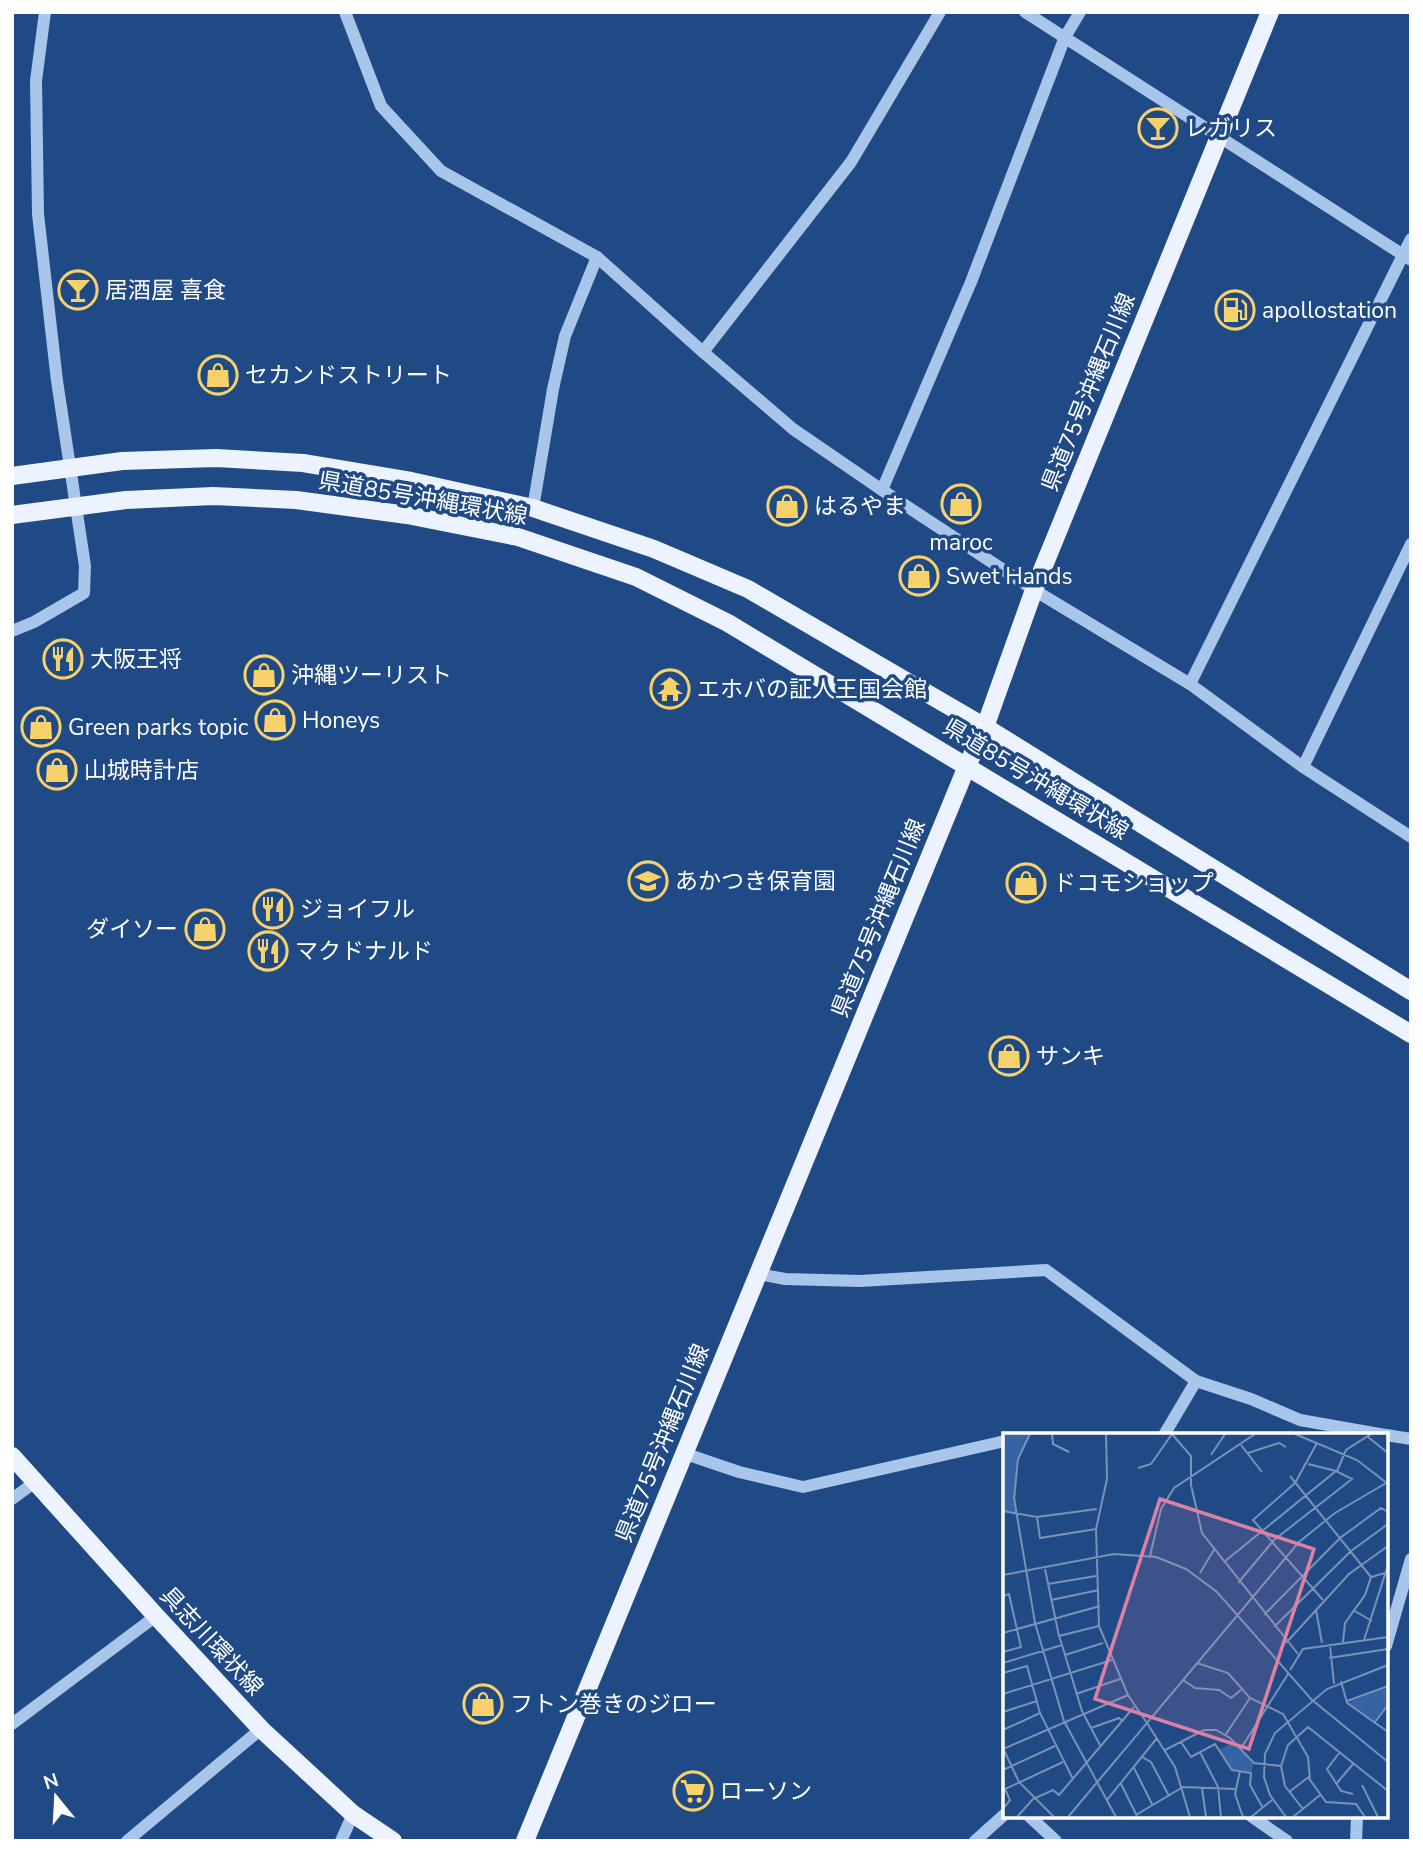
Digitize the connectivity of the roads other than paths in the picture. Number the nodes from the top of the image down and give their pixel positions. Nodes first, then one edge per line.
1 (45, 12) edge
2 (345, 12) edge
3 (940, 12) edge
4 (1025, 12) edge
5 (1080, 12) edge
6 (1270, 12) edge
7 (1065, 37) junction
8 (1219, 137) junction
9 (1411, 239) edge
10 (597, 257) junction
11 (1407, 257) edge
12 (703, 352) junction
13 (70, 467) junction
14 (12, 477) edge
15 (882, 490) junction
16 (76, 506) junction
17 (533, 508) junction
18 (12, 515) edge
19 (1411, 544) edge
20 (1034, 590) junction
21 (12, 631) edge
22 (1190, 684) junction
23 (985, 727) junction
24 (967, 766) junction
25 (1303, 767) junction
26 (1411, 836) edge
27 (1411, 991) edge
28 (1411, 1034) edge
29 (758, 1274) junction
30 (1196, 1381) junction
31 (1300, 1420) junction
32 (1165, 1433) edge
33 (1297, 1433) edge
34 (1375, 1433) edge
35 (1388, 1435) edge
36 (1411, 1439) edge
37 (1003, 1441) edge
38 (683, 1453) junction
39 (12, 1456) edge
40 (35, 1482) junction
41 (12, 1499) edge
42 (1411, 1559) edge
43 (156, 1616) junction
44 (1388, 1639) edge
45 (12, 1724) edge
46 (261, 1729) junction
47 (353, 1814) junction
48 (1003, 1816) edge
49 (1031, 1818) edge
50 (1253, 1818) edge
51 (1357, 1818) edge
52 (1278, 1839) edge
53 (127, 1841) edge
54 (341, 1841) edge
55 (393, 1841) edge
56 (525, 1841) edge
57 (975, 1841) edge
58 (1056, 1841) edge
59 (1356, 1841) edge

1 - 13 street
2 - 10 street
3 - 12 street
4 - 7 street
5 - 7 street
6 - 8 main road, 県道75号沖縄石川線
7 - 8 street
7 - 15 street
8 - 11 street
8 - 20 main road, 県道75号沖縄石川線
9 - 11 street
10 - 12 street
10 - 17 street
11 - 22 street
12 - 15 street
13 - 14 main road, 県道85号沖縄環状線
13 - 16 street
13 - 17 main road, 県道85号沖縄環状線
15 - 20 street
16 - 18 main road, 県道85号沖縄環状線
16 - 21 street
16 - 24 main road, 県道85号沖縄環状線
17 - 23 main road, 県道85号沖縄環状線
19 - 25 street
20 - 22 street
20 - 23 main road, 県道75号沖縄石川線
22 - 25 street
23 - 24 main road, 県道75号沖縄石川線
23 - 27 main road, 県道85号沖縄環状線
24 - 28 main road, 県道85号沖縄環状線
24 - 29 main road, 県道75号沖縄石川線
25 - 26 street
29 - 30 street
29 - 38 main road, 県道75号沖縄石川線
30 - 31 street
30 - 32 street
31 - 33 street
31 - 34 street
35 - 36 street
37 - 38 street
38 - 56 main road, 県道75号沖縄石川線
39 - 40 main road, 具志川環状線
40 - 41 street
40 - 43 main road, 具志川環状線
42 - 44 street
43 - 45 street
43 - 46 main road, 具志川環状線
46 - 47 main road, 具志川環状線
46 - 53 street
47 - 54 street
47 - 55 main road, 具志川環状線
48 - 57 street
49 - 58 street
50 - 52 street
51 - 59 street

